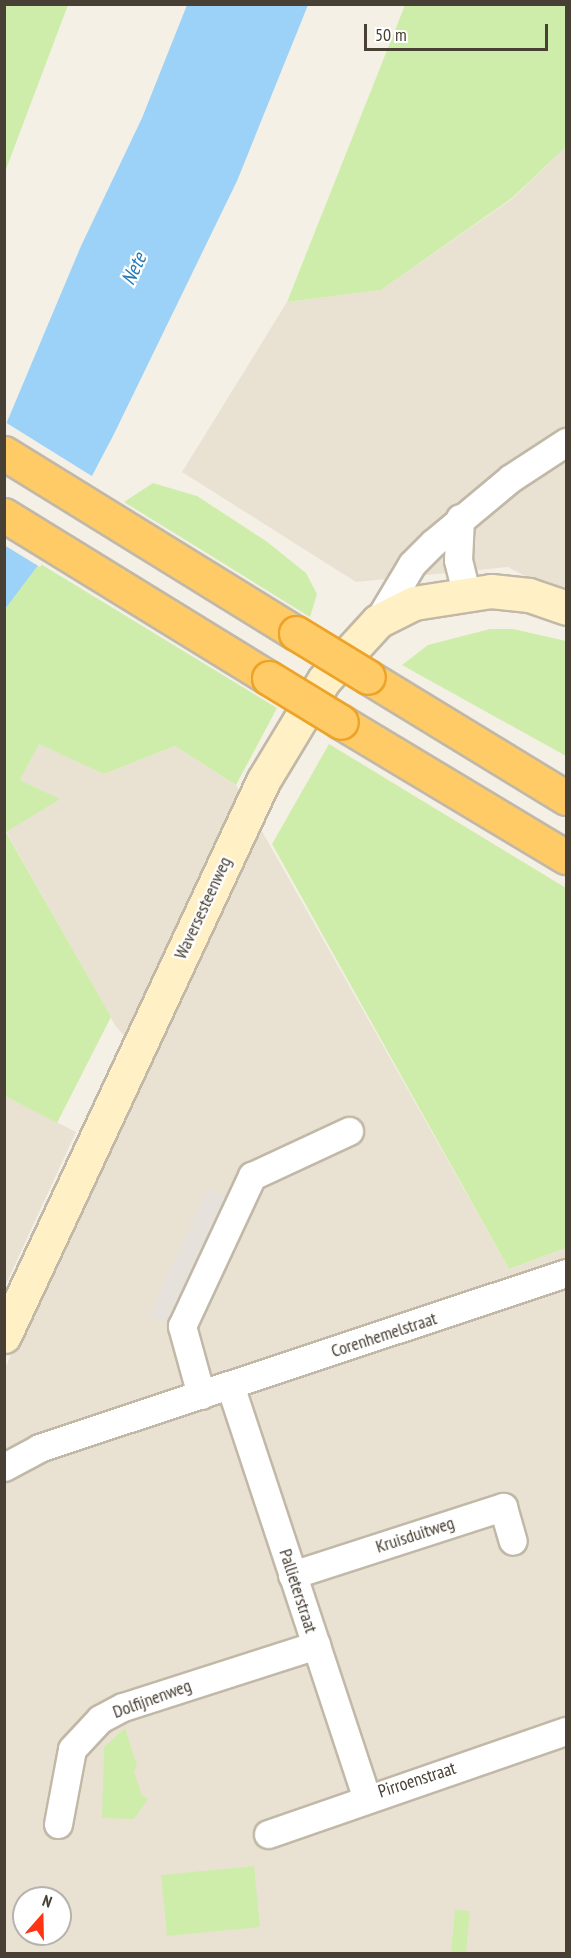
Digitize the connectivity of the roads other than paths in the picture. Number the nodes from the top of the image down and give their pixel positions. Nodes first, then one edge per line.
1 (567, 442) edge
2 (4, 453) edge
3 (4, 515) edge
4 (460, 518) junction
5 (466, 593) junction
6 (567, 608) edge
7 (378, 621) junction
8 (567, 798) edge
9 (567, 857) edge
10 (349, 1131) dead end
11 (567, 1273) edge
12 (4, 1336) edge
13 (230, 1385) junction
14 (201, 1395) junction
15 (7, 1461) edge
16 (513, 1541) dead end
17 (292, 1575) junction
18 (316, 1645) junction
19 (567, 1731) edge
20 (366, 1797) junction
21 (58, 1824) dead end
22 (268, 1834) dead end

1 - 4 street, Waversesteenweg
2 - 8 highway, bridge
3 - 9 highway, bridge
4 - 5 street
4 - 7 street, Waversesteenweg
5 - 6 main road
5 - 7 main road
7 - 12 main road, Waversesteenweg
10 - 14 street
11 - 13 street, Corenhemelstraat
13 - 14 street, Corenhemelstraat
13 - 17 street, Pallieterstraat
14 - 15 street, Corenhemelstraat
16 - 17 street, Kruisduitweg
17 - 18 street, Pallieterstraat
18 - 20 street, Pallieterstraat
18 - 21 street, Dolfijnenweg
19 - 20 street, Pirroenstraat
20 - 22 street, Pirroenstraat

